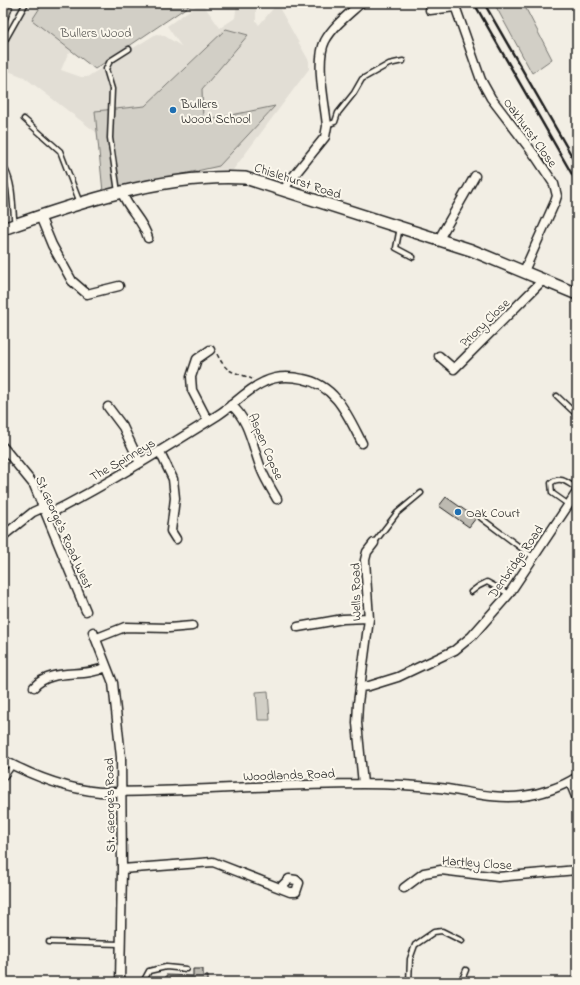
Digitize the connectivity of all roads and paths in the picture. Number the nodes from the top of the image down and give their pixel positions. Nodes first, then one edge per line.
1 (26, 3) edge
2 (361, 3) edge
3 (454, 5) edge
4 (430, 10) dead end
5 (3, 44) edge
6 (129, 49) dead end
7 (403, 61) dead end
8 (24, 119) dead end
9 (327, 124) junction
10 (6, 171) dead end
11 (475, 176) dead end
12 (284, 191) junction
13 (120, 194) junction
14 (80, 204) junction
15 (40, 216) junction
16 (15, 225) junction
17 (400, 227) junction
18 (3, 229) edge
19 (148, 238) dead end
20 (439, 239) junction
21 (413, 257) dead end
22 (524, 270) junction
23 (544, 279) junction
24 (119, 286) dead end
25 (577, 294) edge
26 (210, 350) joint
27 (439, 356) dead end
28 (257, 386) junction
29 (557, 396) dead end
30 (231, 405) junction
31 (108, 407) dead end
32 (577, 415) edge
33 (208, 421) junction
34 (362, 443) dead end
35 (3, 447) edge
36 (160, 452) junction
37 (140, 463) junction
38 (577, 489) edge
39 (577, 492) edge
40 (421, 493) dead end
41 (277, 499) dead end
42 (569, 504) junction
43 (45, 511) junction
44 (481, 518) dead end
45 (3, 536) edge
46 (176, 539) dead end
47 (374, 543) joint
48 (533, 558) junction
49 (471, 592) dead end
50 (509, 594) junction
51 (86, 611) dead end
52 (368, 618) junction
53 (192, 626) dead end
54 (298, 627) dead end
55 (106, 667) junction
56 (34, 687) dead end
57 (360, 687) junction
58 (3, 760) edge
59 (13, 765) junction
60 (3, 779) edge
61 (573, 779) edge
62 (363, 784) junction
63 (122, 792) junction
64 (577, 798) edge
65 (122, 869) junction
66 (577, 870) edge
67 (280, 888) dead end
68 (404, 888) dead end
69 (462, 941) dead end
70 (49, 942) dead end
71 (120, 944) junction
72 (186, 969) dead end
73 (466, 970) dead end
74 (120, 982) edge
75 (143, 982) edge
76 (409, 982) edge
77 (461, 982) edge

1 - 5 lane
2 - 9 street
3 - 4 street, Oakhurst Close
3 - 22 street, Oakhurst Close
6 - 13 lane
7 - 9 lane
8 - 14 lane
9 - 12 street
10 - 16 lane
11 - 20 street
12 - 13 main road, Chislehurst Road
12 - 17 main road, Chislehurst Road
13 - 14 main road, Chislehurst Road
13 - 19 street
14 - 15 main road, Chislehurst Road
15 - 16 main road, Chislehurst Road
15 - 24 street
16 - 18 main road, Chislehurst Road
17 - 20 main road, Chislehurst Road
17 - 21 lane
20 - 22 main road, Chislehurst Road
22 - 23 main road, Chislehurst Road
23 - 25 main road, Chislehurst Road
23 - 27 street, Priory Close
26 - 28 path
26 - 33 street
28 - 30 street, The Spinneys
28 - 34 street, The Spinneys
29 - 32 lane
30 - 33 street, The Spinneys
30 - 41 street, Aspen Copse
31 - 37 street
33 - 36 street, The Spinneys
35 - 43 street, St George's Road West
36 - 37 street, The Spinneys
36 - 46 street
37 - 43 street, The Spinneys
38 - 42 lane
39 - 42 street, Denbridge Road
40 - 47 lane, Wells Road
42 - 48 street, Denbridge Road
43 - 45 street, The Spinneys
43 - 51 street, St George's Road West
44 - 48 lane
47 - 52 street, Wells Road
48 - 50 street, Denbridge Road
49 - 50 lane
50 - 57 street, Denbridge Road
52 - 54 street
52 - 57 street, Wells Road
53 - 55 street, St. George's Road
55 - 56 street
55 - 63 street, St. George's Road
57 - 62 street
58 - 59 street, Woodlands Road
59 - 60 lane
59 - 63 street, Woodlands Road
61 - 62 street, Woodlands Road
61 - 64 street
62 - 63 street, Woodlands Road
63 - 65 street, St. George's Road
65 - 67 street
65 - 71 street, St. George's Road
66 - 68 street, Hartley Close
69 - 76 lane
70 - 71 lane
71 - 74 street, St. George's Road
72 - 75 lane
73 - 77 lane

